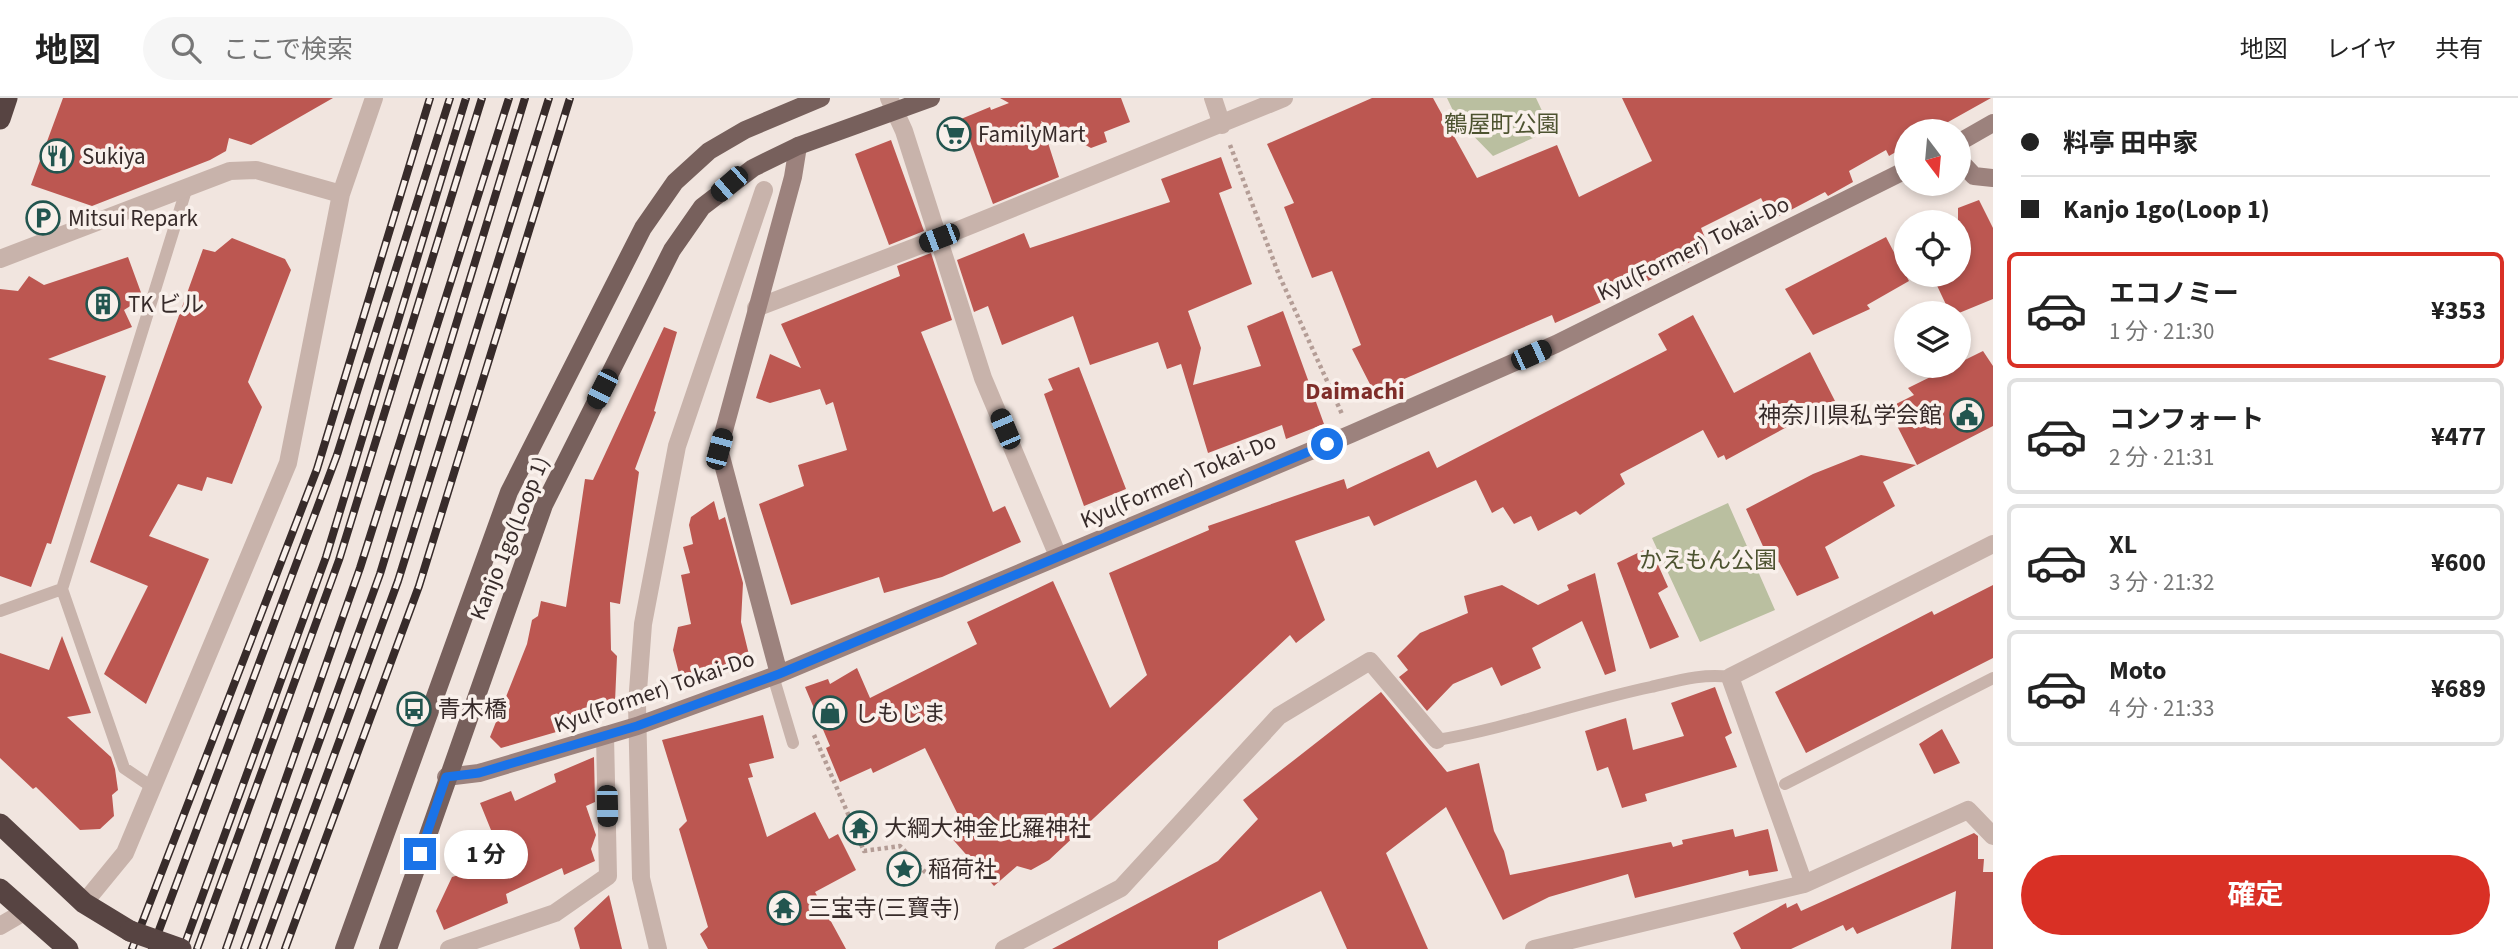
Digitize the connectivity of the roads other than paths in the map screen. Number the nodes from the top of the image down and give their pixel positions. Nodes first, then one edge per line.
1 (7, 98) edge
2 (374, 98) edge
3 (821, 98) edge
4 (931, 98) edge
5 (1213, 98) edge
6 (1284, 98) edge
7 (893, 104) edge
8 (0, 119) edge
9 (1993, 123) edge
10 (1222, 125) junction
11 (1971, 136) edge
12 (798, 146) junction
13 (1971, 173) edge
14 (1894, 176) edge
15 (1993, 178) edge
16 (187, 187) junction
17 (764, 190) dead end
18 (341, 194) junction
19 (939, 238) junction
20 (0, 259) edge
21 (756, 308) junction
22 (1993, 544) edge
23 (1058, 556) junction
24 (62, 589) junction
25 (0, 611) edge
26 (776, 675) junction
27 (1730, 677) junction
28 (1993, 678) edge
29 (637, 726) junction
30 (605, 735) junction
31 (1437, 740) joint
32 (793, 743) dead end
33 (446, 777) junction
34 (1785, 784) dead end
35 (152, 787) junction
36 (0, 824) edge
37 (1993, 836) edge
38 (1804, 884) junction
39 (0, 889) edge
40 (84, 903) junction
41 (24, 912) junction
42 (0, 926) edge
43 (1036, 942) edge
44 (68, 949) edge
45 (181, 949) edge
46 (344, 949) edge
47 (388, 949) edge
48 (449, 949) edge
49 (658, 949) edge
50 (1004, 949) edge
51 (1534, 949) edge

1 - 8 highway
2 - 18 street
3 - 46 main road, Kanjo 1go(Loop 1)
4 - 7 main road, Kanjo 1go(Loop 1)
5 - 10 street
6 - 10 street
7 - 12 main road, Kanjo 1go(Loop 1)
7 - 19 street
9 - 11 street
10 - 19 street
12 - 21 street
12 - 33 main road, Kanjo 1go(Loop 1)
13 - 15 street
14 - 23 street, Kyu(Former) Tokai-Do
16 - 18 street
16 - 20 street
16 - 24 lane
17 - 29 street
18 - 35 street
19 - 21 street
19 - 23 street
21 - 26 street
22 - 27 street
23 - 26 street, Kyu(Former) Tokai-Do
24 - 25 lane
24 - 35 lane
26 - 29 street, Kyu(Former) Tokai-Do
26 - 32 lane
27 - 31 lane
27 - 38 street
28 - 34 lane
29 - 30 street, Kyu(Former) Tokai-Do
29 - 49 street
30 - 33 street, Kyu(Former) Tokai-Do
30 - 48 street
31 - 43 street
33 - 47 main road, Kanjo 1go(Loop 1)
35 - 40 street
36 - 40 highway
37 - 38 street
38 - 51 street
39 - 41 highway
40 - 45 highway, bridge
41 - 42 street
41 - 44 highway
43 - 50 street

